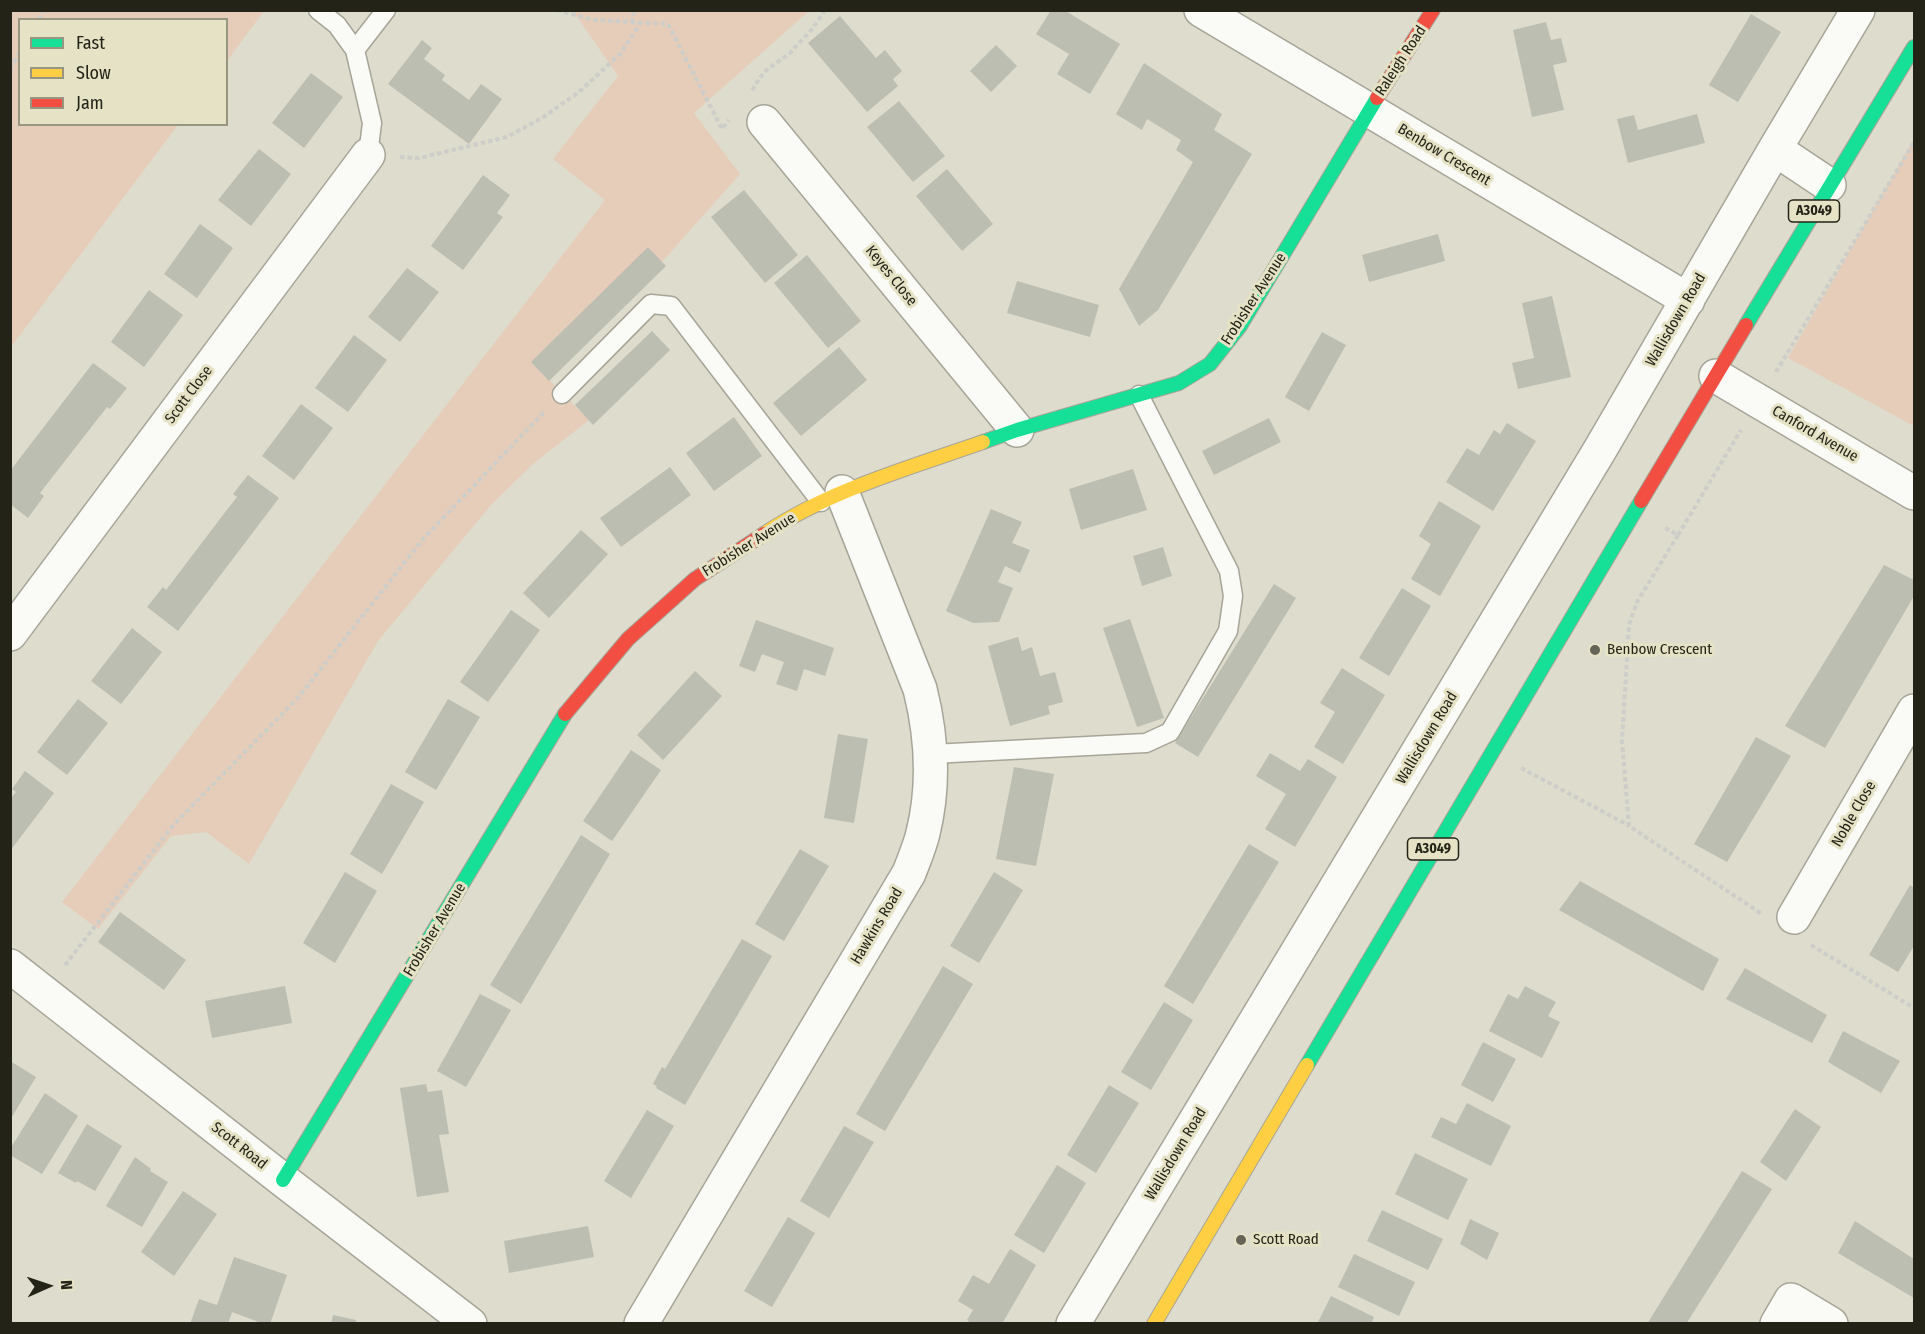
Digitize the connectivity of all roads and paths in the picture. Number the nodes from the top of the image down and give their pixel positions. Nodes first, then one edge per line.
1 (318, 10) edge
2 (386, 10) edge
3 (557, 10) edge
4 (634, 10) edge
5 (825, 10) edge
6 (1201, 10) edge
7 (1433, 10) edge
8 (1858, 10) edge
9 (632, 23) junction
10 (640, 24) junction
11 (1914, 47) edge
12 (355, 50) junction
13 (18, 55) edge
14 (10, 69) edge
15 (755, 111) joint
16 (1368, 111) junction
17 (732, 115) dead end
18 (1914, 142) edge
19 (1775, 149) junction
20 (368, 155) junction
21 (1829, 185) junction
22 (1688, 300) junction
23 (1716, 376) junction
24 (562, 393) joint
25 (1139, 394) junction
26 (1758, 401) junction
27 (1017, 430) junction
28 (1914, 493) edge
29 (832, 497) junction
30 (1636, 512) junction
31 (1678, 535) junction
32 (10, 634) edge
33 (1914, 711) edge
34 (1491, 752) junction
35 (932, 754) junction
36 (1629, 826) junction
37 (1790, 926) junction
38 (10, 966) edge
39 (44, 991) junction
40 (1914, 1008) edge
41 (283, 1180) junction
42 (470, 1323) edge
43 (640, 1323) edge
44 (1073, 1323) edge
45 (1154, 1323) edge
46 (1777, 1323) edge
47 (1831, 1323) edge

1 - 12 lane
2 - 12 lane
3 - 9 path
4 - 9 path
5 - 15 path
6 - 16 street, Benbow Crescent
7 - 16 street, Raleigh Road
8 - 19 street, Wallisdown Road
9 - 10 path
10 - 17 path
10 - 20 path
11 - 21 street, A3049
12 - 20 lane
13 - 14 path
15 - 27 street, Keyes Close
16 - 22 street, Benbow Crescent
16 - 25 street, Frobisher Avenue
18 - 26 path
19 - 21 street
19 - 22 street, Wallisdown Road
20 - 32 street, Scott Close
21 - 23 street, A3049
22 - 44 street, Wallisdown Road
23 - 26 street, Canford Avenue
23 - 30 street, A3049
24 - 29 lane
24 - 39 path
25 - 27 street, Frobisher Avenue
25 - 35 lane
26 - 28 street, Canford Avenue
26 - 31 path
27 - 29 street, Frobisher Avenue
29 - 35 street, Hawkins Road
29 - 41 street, Frobisher Avenue
30 - 31 path
30 - 34 street, A3049
31 - 36 path
33 - 37 street, Noble Close
34 - 36 path
34 - 45 street, A3049
35 - 43 street, Hawkins Road
36 - 37 path
37 - 40 path
38 - 39 street, Scott Road
39 - 41 street, Scott Road
41 - 42 street, Scott Road
46 - 47 street

